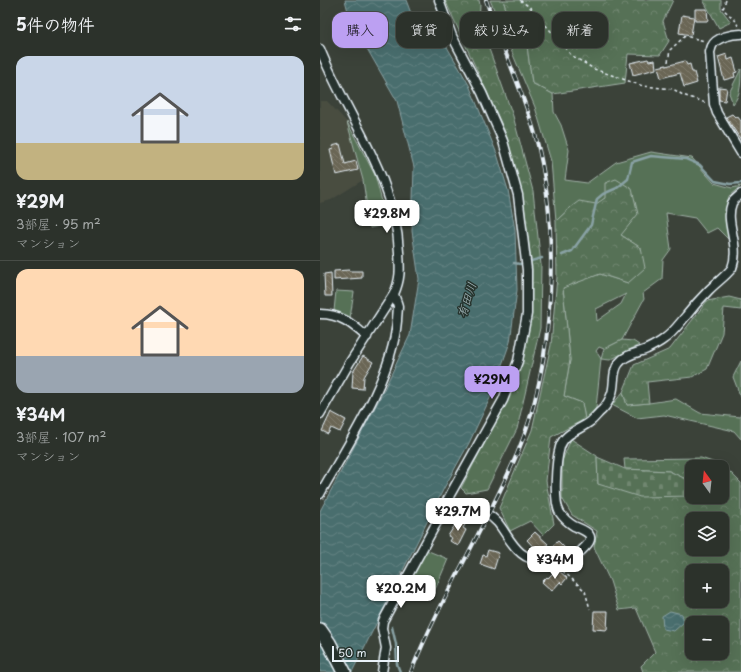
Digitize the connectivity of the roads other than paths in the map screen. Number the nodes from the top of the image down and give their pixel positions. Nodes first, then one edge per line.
1 (438, 0) edge
2 (740, 30) edge
3 (320, 49) edge
4 (741, 153) edge
5 (741, 194) edge
6 (394, 294) junction
7 (320, 314) edge
8 (367, 337) junction
9 (320, 414) edge
10 (320, 494) edge
11 (436, 522) junction
12 (320, 630) edge
13 (344, 672) edge
14 (382, 672) edge

1 - 11 street
2 - 4 street
3 - 6 street
5 - 11 street
6 - 8 street
6 - 10 street
7 - 8 street
8 - 9 street
11 - 14 street
12 - 13 highway

